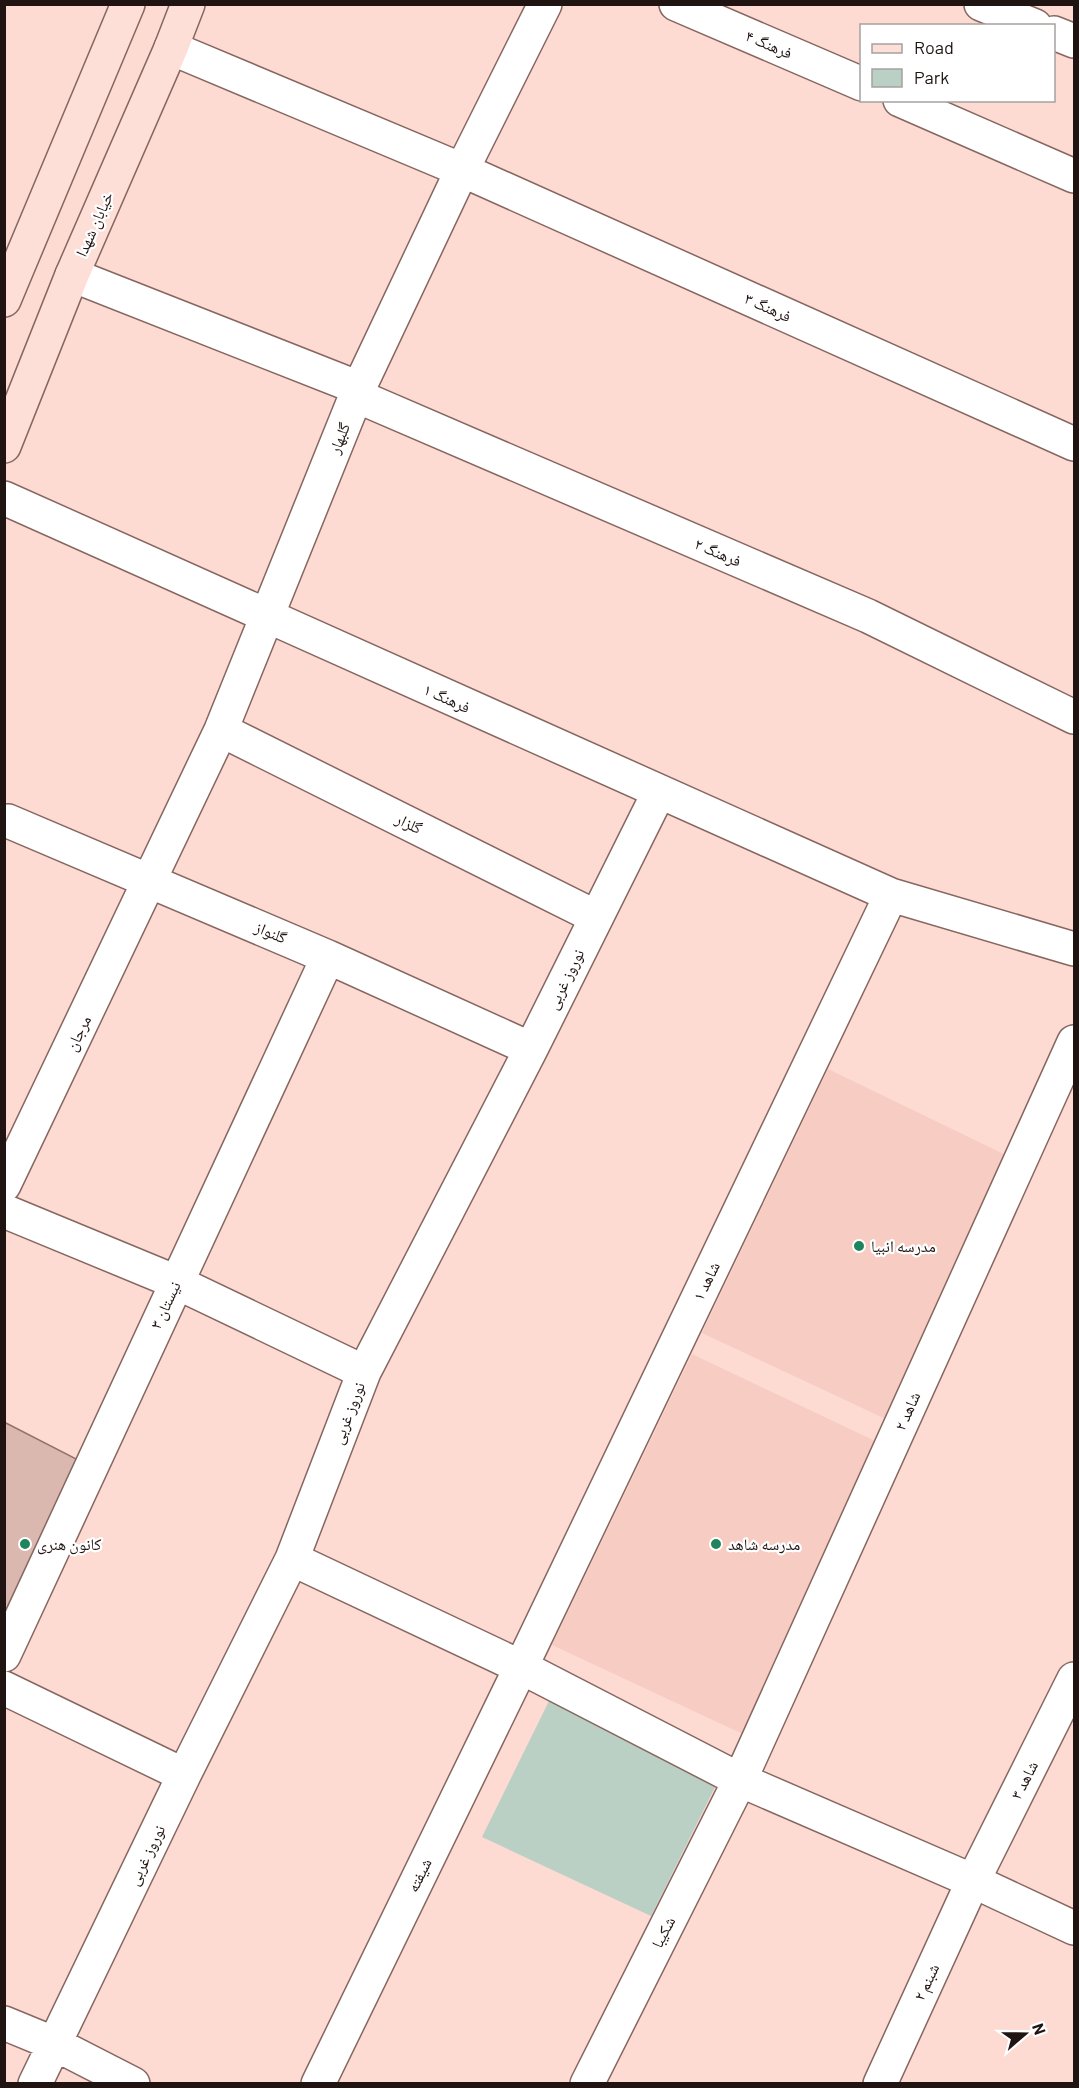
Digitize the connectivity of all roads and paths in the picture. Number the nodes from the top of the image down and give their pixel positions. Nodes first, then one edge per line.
1 (128, 4) edge
2 (188, 4) edge
3 (545, 4) edge
4 (676, 4) edge
5 (981, 4) edge
6 (1030, 24) edge
7 (1055, 34) edge
8 (1074, 41) edge
9 (171, 48) junction
10 (860, 84) edge
11 (905, 102) edge
12 (462, 170) junction
13 (1074, 176) edge
14 (72, 275) junction
15 (4, 300) edge
16 (358, 392) junction
17 (1074, 444) edge
18 (4, 446) edge
19 (4, 498) edge
20 (266, 617) junction
21 (1074, 717) edge
22 (221, 730) junction
23 (659, 792) junction
24 (8, 820) dead end
25 (151, 880) junction
26 (891, 895) junction
27 (596, 916) junction
28 (1074, 949) edge
29 (328, 957) junction
30 (1074, 1042) edge
31 (531, 1049) junction
32 (4, 1185) edge
33 (4, 1211) edge
34 (176, 1282) junction
35 (364, 1372) junction
36 (292, 1559) junction
37 (4, 1655) edge
38 (521, 1667) junction
39 (1074, 1679) edge
40 (4, 1688) edge
41 (184, 1775) junction
42 (740, 1780) junction
43 (973, 1881) junction
44 (1074, 1928) edge
45 (4, 2022) edge
46 (55, 2044) junction
47 (35, 2084) edge
48 (133, 2084) edge
49 (318, 2084) edge
50 (586, 2084) edge
51 (880, 2084) edge

1 - 15 main road
2 - 9 main road, خیابان شهدا
3 - 12 street, گلبهار
4 - 10 street, فرهنگ ۴
5 - 6 street
7 - 8 street
9 - 12 street, فرهنگ ۳
9 - 14 main road, خیابان شهدا
11 - 13 street
12 - 16 street, گلبهار
12 - 17 street, فرهنگ ۳
14 - 16 street, فرهنگ ۲
14 - 18 main road, خیابان شهدا
16 - 20 street, گلبهار
16 - 21 street, فرهنگ ۲
19 - 20 street, فرهنگ ۱
20 - 22 street, گلبهار
20 - 23 street, فرهنگ ۱
22 - 25 street, گلبهار
22 - 27 street, گلزار
23 - 26 street, فرهنگ ۱
23 - 27 street, نوروز غربی
24 - 25 street, گلنواز
25 - 29 street, گلنواز
25 - 32 street, مرجان
26 - 28 street, فرهنگ ۱
26 - 38 street, شاهد ۱
27 - 31 street, نوروز غربی
29 - 31 street, گلنواز
29 - 34 street, نیستان ۳
30 - 42 street, شاهد ۲
31 - 35 street, نوروز غربی
33 - 34 street
34 - 35 street
34 - 37 street, نیستان ۳
35 - 36 street, نوروز غربی
36 - 38 street
36 - 41 street, نوروز غربی
38 - 42 street
38 - 49 street, شیفته
39 - 43 street, شاهد ۳
40 - 41 street
41 - 46 street, نوروز غربی
42 - 43 street
42 - 50 street, شکیبا
43 - 44 street
43 - 51 street, شبنم ۲
45 - 46 street
46 - 47 street, نوروز غربی
46 - 48 street

